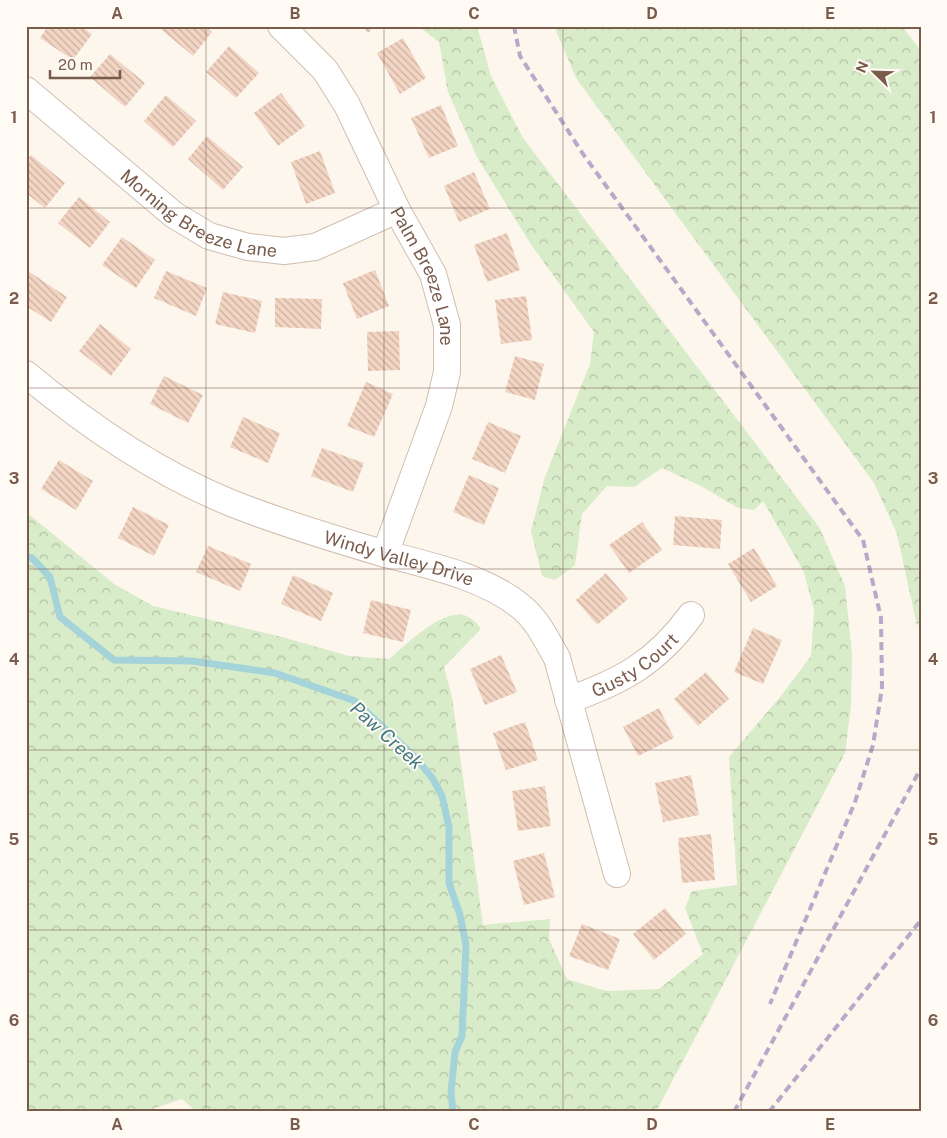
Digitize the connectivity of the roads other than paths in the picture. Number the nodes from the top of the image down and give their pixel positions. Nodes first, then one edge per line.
1 (281, 26) edge
2 (26, 90) edge
3 (397, 210) junction
4 (26, 374) edge
5 (385, 554) junction
6 (691, 615) dead end
7 (568, 700) junction
8 (617, 874) dead end

1 - 3 street, Palm Breeze Lane
2 - 3 street, Morning Breeze Lane
3 - 5 street, Palm Breeze Lane
4 - 5 street, Windy Valley Drive
5 - 7 street, Windy Valley Drive
6 - 7 street, Gusty Court
7 - 8 street, Windy Valley Drive

